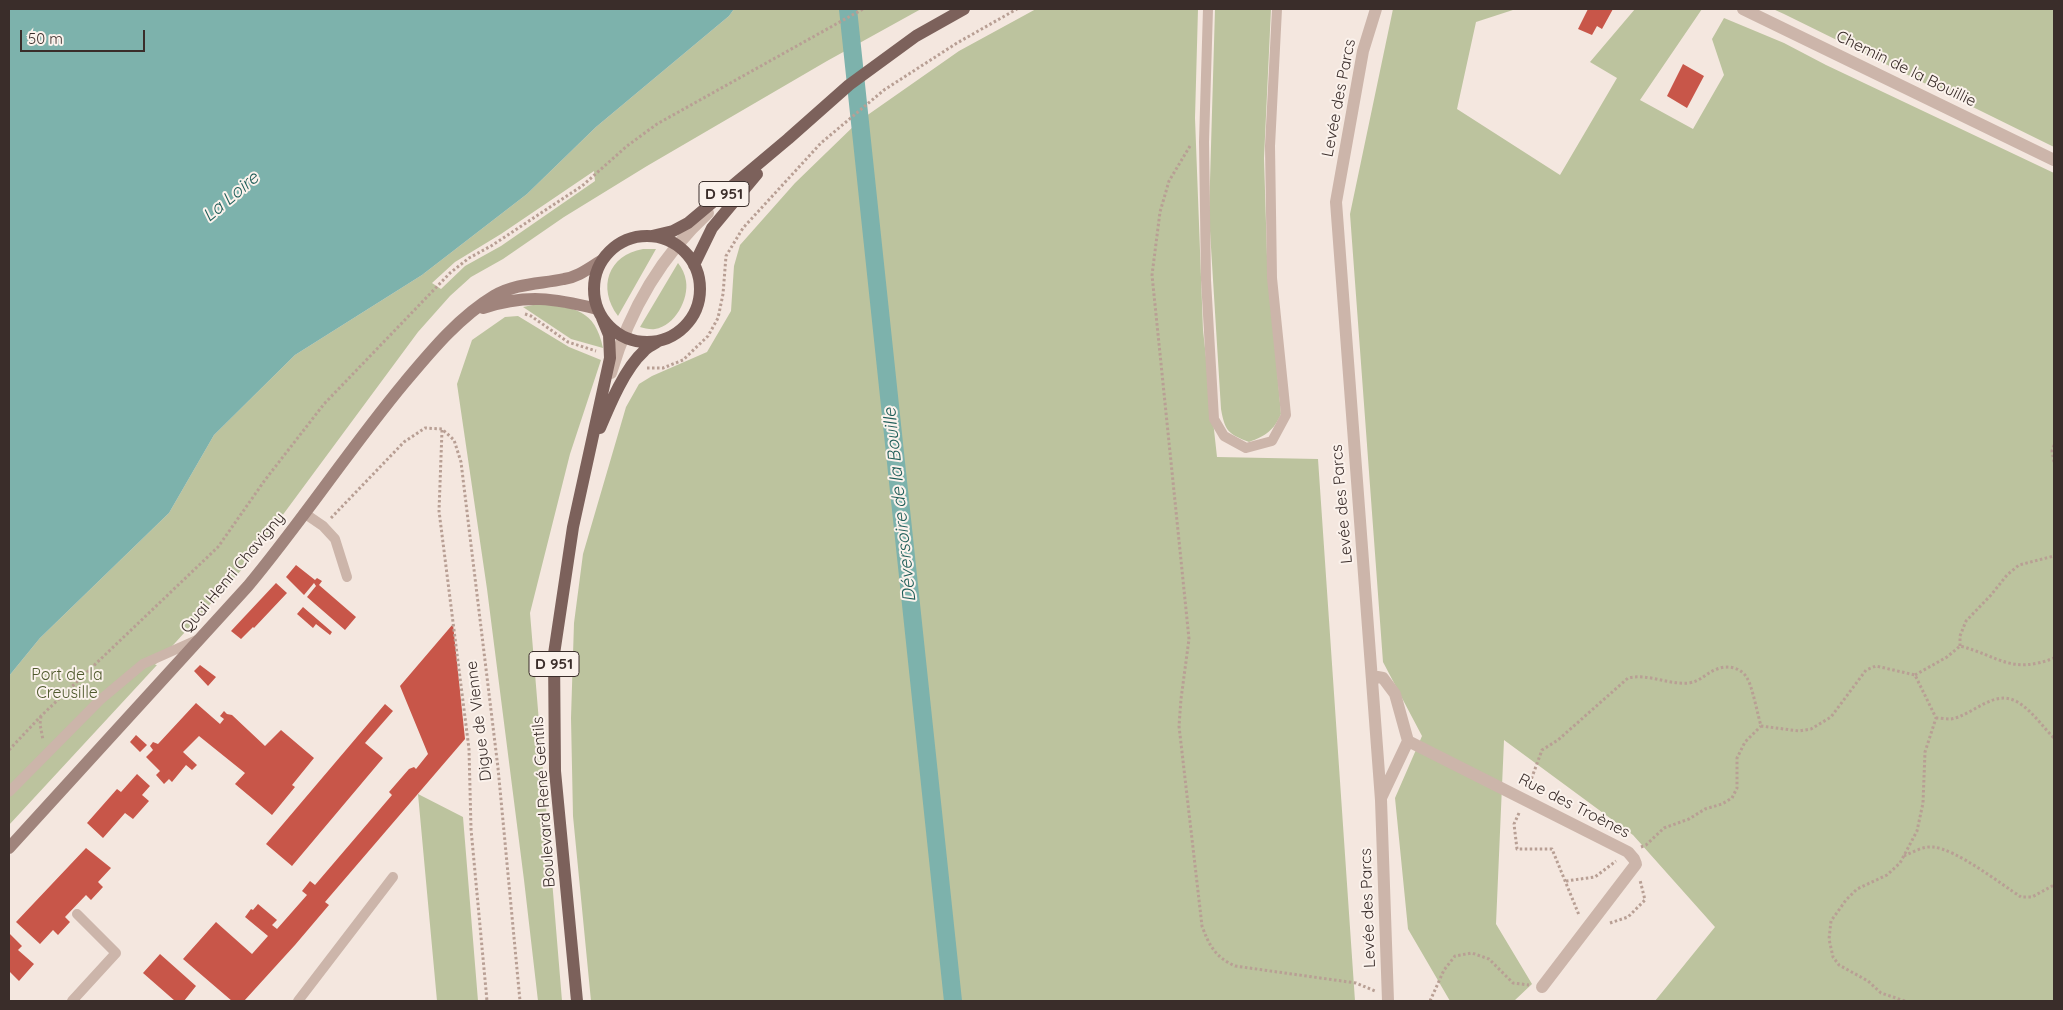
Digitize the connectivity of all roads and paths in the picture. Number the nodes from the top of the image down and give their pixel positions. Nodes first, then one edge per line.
1 (964, 9) edge
2 (1017, 9) edge
3 (1208, 9) edge
4 (1276, 9) edge
5 (1376, 9) edge
6 (1743, 9) edge
7 (1204, 124) junction
8 (788, 139) junction
9 (2054, 160) edge
10 (652, 236) junction
11 (676, 245) junction
12 (601, 261) junction
13 (694, 264) junction
14 (474, 311) junction
15 (522, 313) dead end
16 (599, 313) junction
17 (624, 337) junction
18 (660, 340) junction
19 (601, 353) dead end
20 (641, 366) dead end
21 (442, 429) junction
22 (2054, 446) edge
23 (588, 453) junction
24 (2054, 462) edge
25 (304, 513) junction
26 (323, 526) junction
27 (2054, 556) edge
28 (348, 577) dead end
29 (200, 639) junction
30 (1960, 646) junction
31 (2054, 658) edge
32 (1915, 675) junction
33 (1372, 676) junction
34 (1936, 718) junction
35 (1761, 726) junction
36 (2054, 738) edge
37 (1408, 741) junction
38 (9, 750) edge
39 (46, 754) junction
40 (9, 792) edge
41 (1381, 798) junction
42 (1524, 799) junction
43 (9, 848) edge
44 (1628, 852) junction
45 (1903, 856) junction
46 (1636, 864) junction
47 (393, 877) dead end
48 (1566, 881) junction
49 (2054, 885) edge
50 (77, 914) dead end
51 (1586, 930) junction
52 (1542, 987) joint
53 (1388, 1000) edge
54 (72, 1001) edge
55 (298, 1001) edge
56 (487, 1001) edge
57 (520, 1001) edge
58 (577, 1001) edge
59 (1430, 1001) edge
60 (1904, 1001) edge

1 - 8 main road, D 951
2 - 20 path
3 - 7 lane
4 - 7 lane
5 - 33 street, Levée des Parcs
6 - 9 street, Chemin de la Bouillie
7 - 53 path
8 - 10 main road, D 951
8 - 11 street
8 - 13 main road, D 951
10 - 11 main road
10 - 12 main road
11 - 13 main road
11 - 17 street
12 - 14 main road, Quai Henri Chavigny
12 - 16 main road, Boulevard René Gentils
13 - 18 main road, Boulevard René Gentils
14 - 16 main road
14 - 25 main road, Quai Henri Chavigny
15 - 19 path
16 - 17 main road
16 - 23 main road, Boulevard René Gentils / D 951
17 - 18 main road
17 - 23 street
18 - 23 main road, Boulevard René Gentils / D 951
21 - 26 path
21 - 56 path
21 - 57 path, Digue de Vienne
22 - 24 path
23 - 58 main road, Boulevard René Gentils / D 951
25 - 26 lane
25 - 29 main road, Quai Henri Chavigny
26 - 28 lane
27 - 30 path
29 - 39 lane
29 - 43 main road, Quai Henri Chavigny
30 - 31 path
30 - 32 path
32 - 34 path
32 - 35 path
33 - 37 street
33 - 41 street, Levée des Parcs
34 - 36 path
34 - 45 path
35 - 42 path
35 - 44 path
37 - 41 street
37 - 42 street, Rue des Troènes
38 - 39 path
39 - 40 lane
41 - 53 street, Levée des Parcs
42 - 44 street, Rue des Troènes
42 - 48 path
44 - 46 street, Rue des Troènes
44 - 48 path
45 - 49 path
45 - 60 path
46 - 51 street
46 - 51 path
47 - 55 lane
48 - 51 path
50 - 54 lane
51 - 52 street
52 - 59 path

